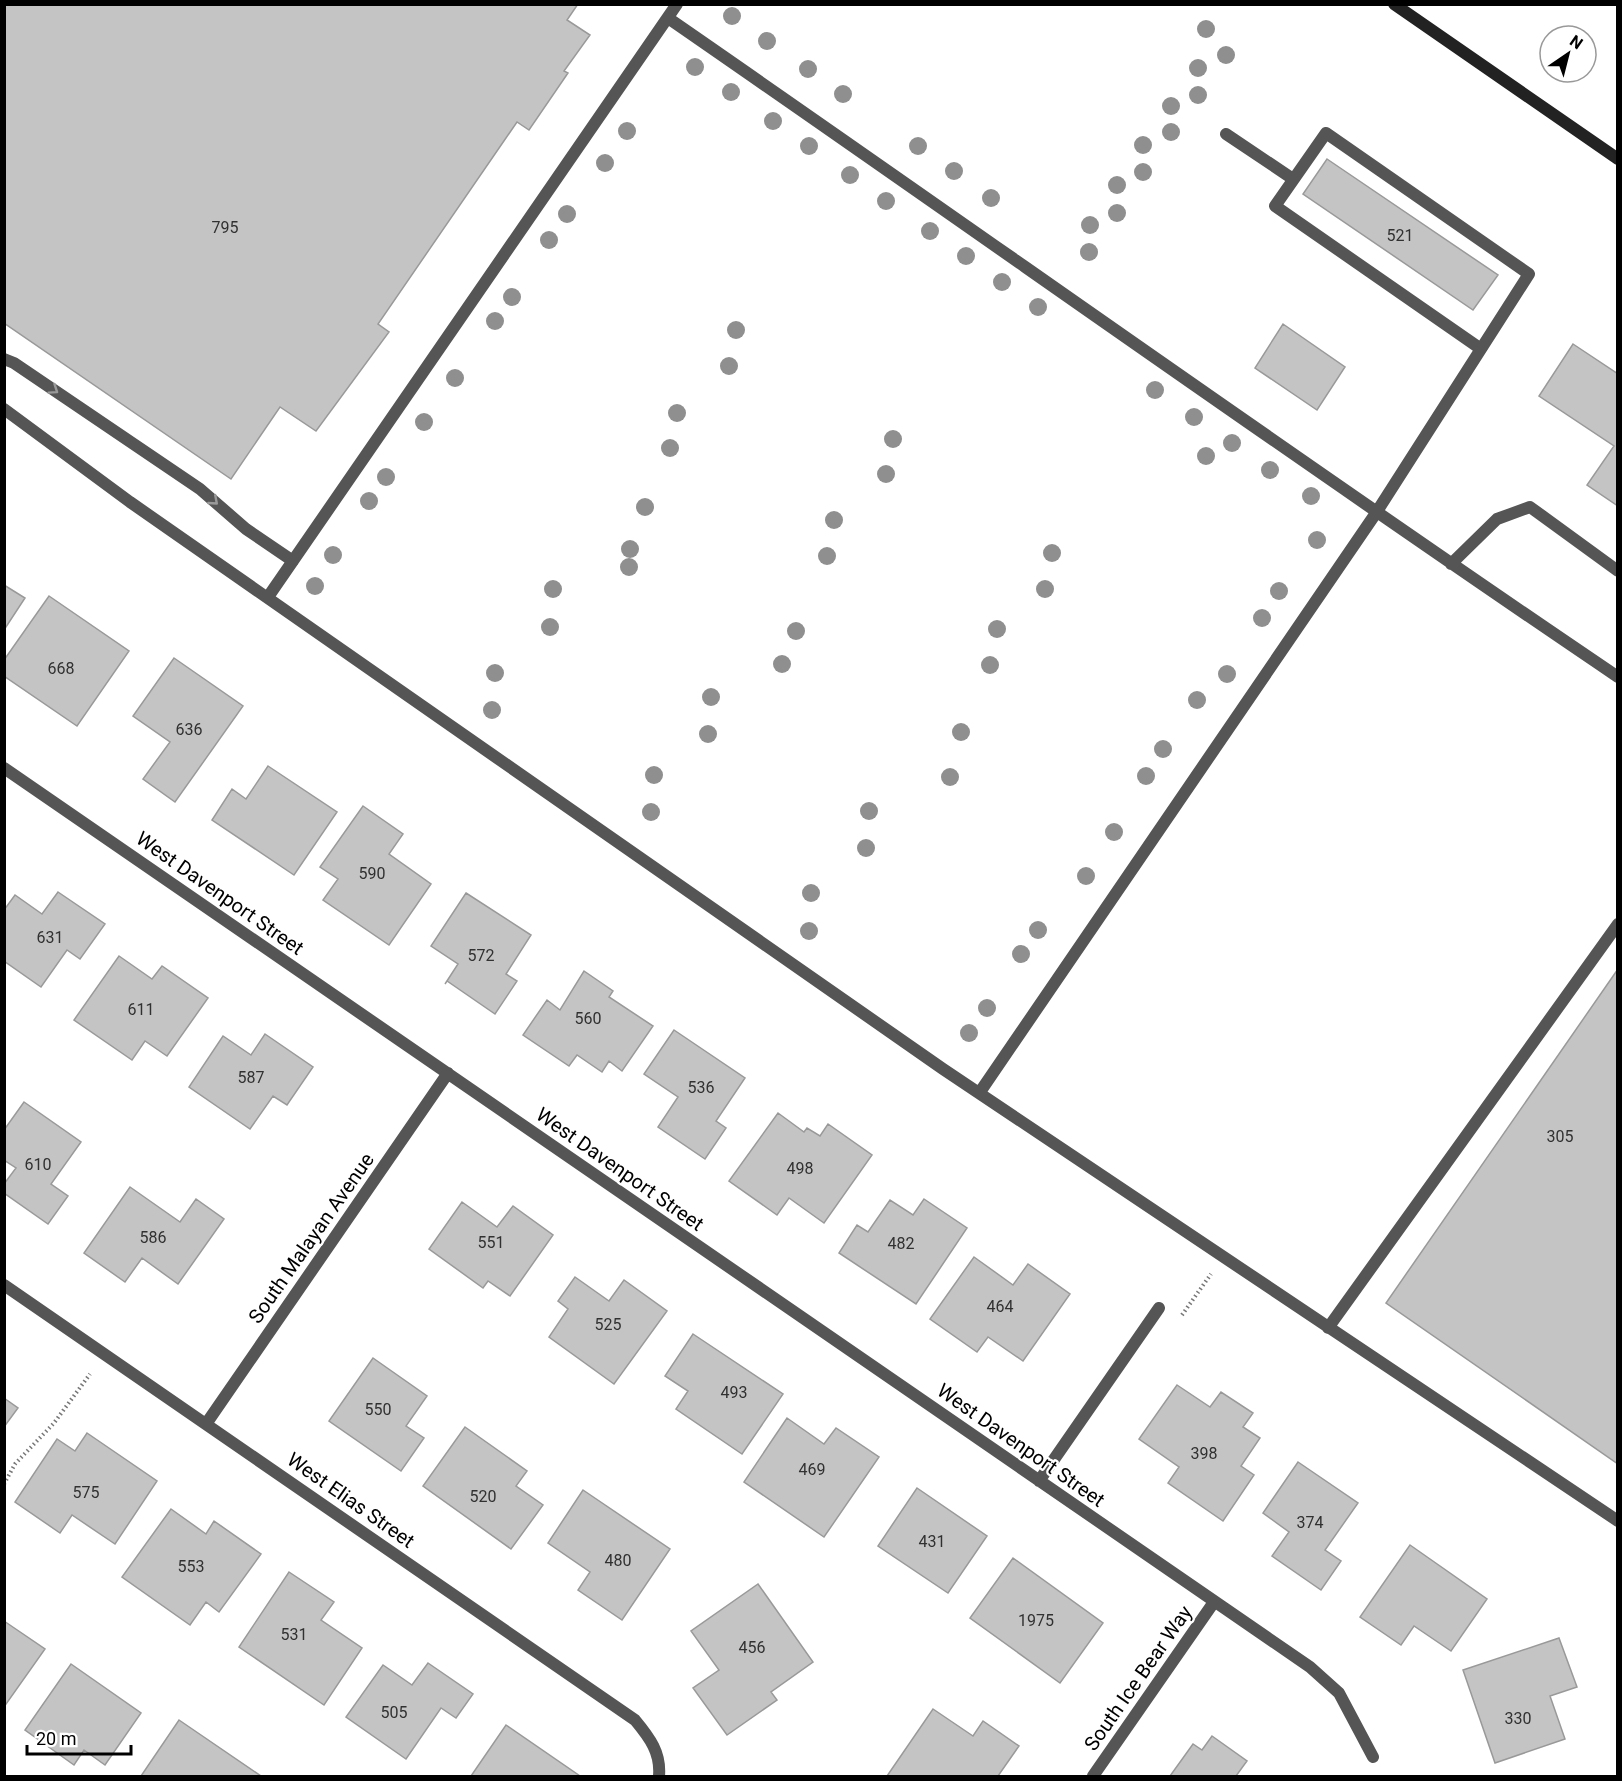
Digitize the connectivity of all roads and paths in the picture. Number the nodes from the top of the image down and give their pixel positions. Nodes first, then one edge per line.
1 (677, 4) edge
2 (1394, 4) edge
3 (668, 18) junction
4 (1226, 134) dead end
5 (1617, 159) edge
6 (1293, 179) junction
7 (1481, 349) junction
8 (4, 359) edge
9 (4, 409) edge
10 (1376, 513) junction
11 (293, 561) junction
12 (1451, 564) junction
13 (1617, 571) edge
14 (268, 597) junction
15 (1617, 677) edge
16 (4, 768) edge
17 (1617, 924) edge
18 (448, 1073) junction
19 (981, 1092) junction
20 (1211, 1274) dead end
21 (4, 1286) edge
22 (1159, 1308) dead end
23 (1179, 1319) dead end
24 (1329, 1328) junction
25 (105, 1354) junction
26 (206, 1424) junction
27 (1039, 1481) junction
28 (4, 1484) edge
29 (1617, 1521) edge
30 (1214, 1602) junction
31 (1373, 1757) dead end
32 (658, 1776) edge
33 (1093, 1776) edge

1 - 3 street
2 - 5 street
3 - 10 street
3 - 11 street
4 - 6 street
6 - 7 street
6 - 7 street
7 - 10 street
8 -> 11 street
9 - 14 street
10 - 12 street
10 - 19 street
11 - 14 street
12 - 13 street
12 - 15 street
14 - 19 street
16 - 18 street, West Davenport Street
17 - 24 street
18 - 26 street, South Malayan Avenue
18 - 27 street, West Davenport Street
19 - 24 street
20 - 23 path
21 - 25 street, West Elias Street
22 - 27 street
24 - 29 street
25 - 26 street, West Elias Street
25 - 28 path
26 - 32 street, West Elias Street
27 - 30 street, West Davenport Street
30 - 31 street, West Davenport Street
30 - 33 street, South Ice Bear Way

